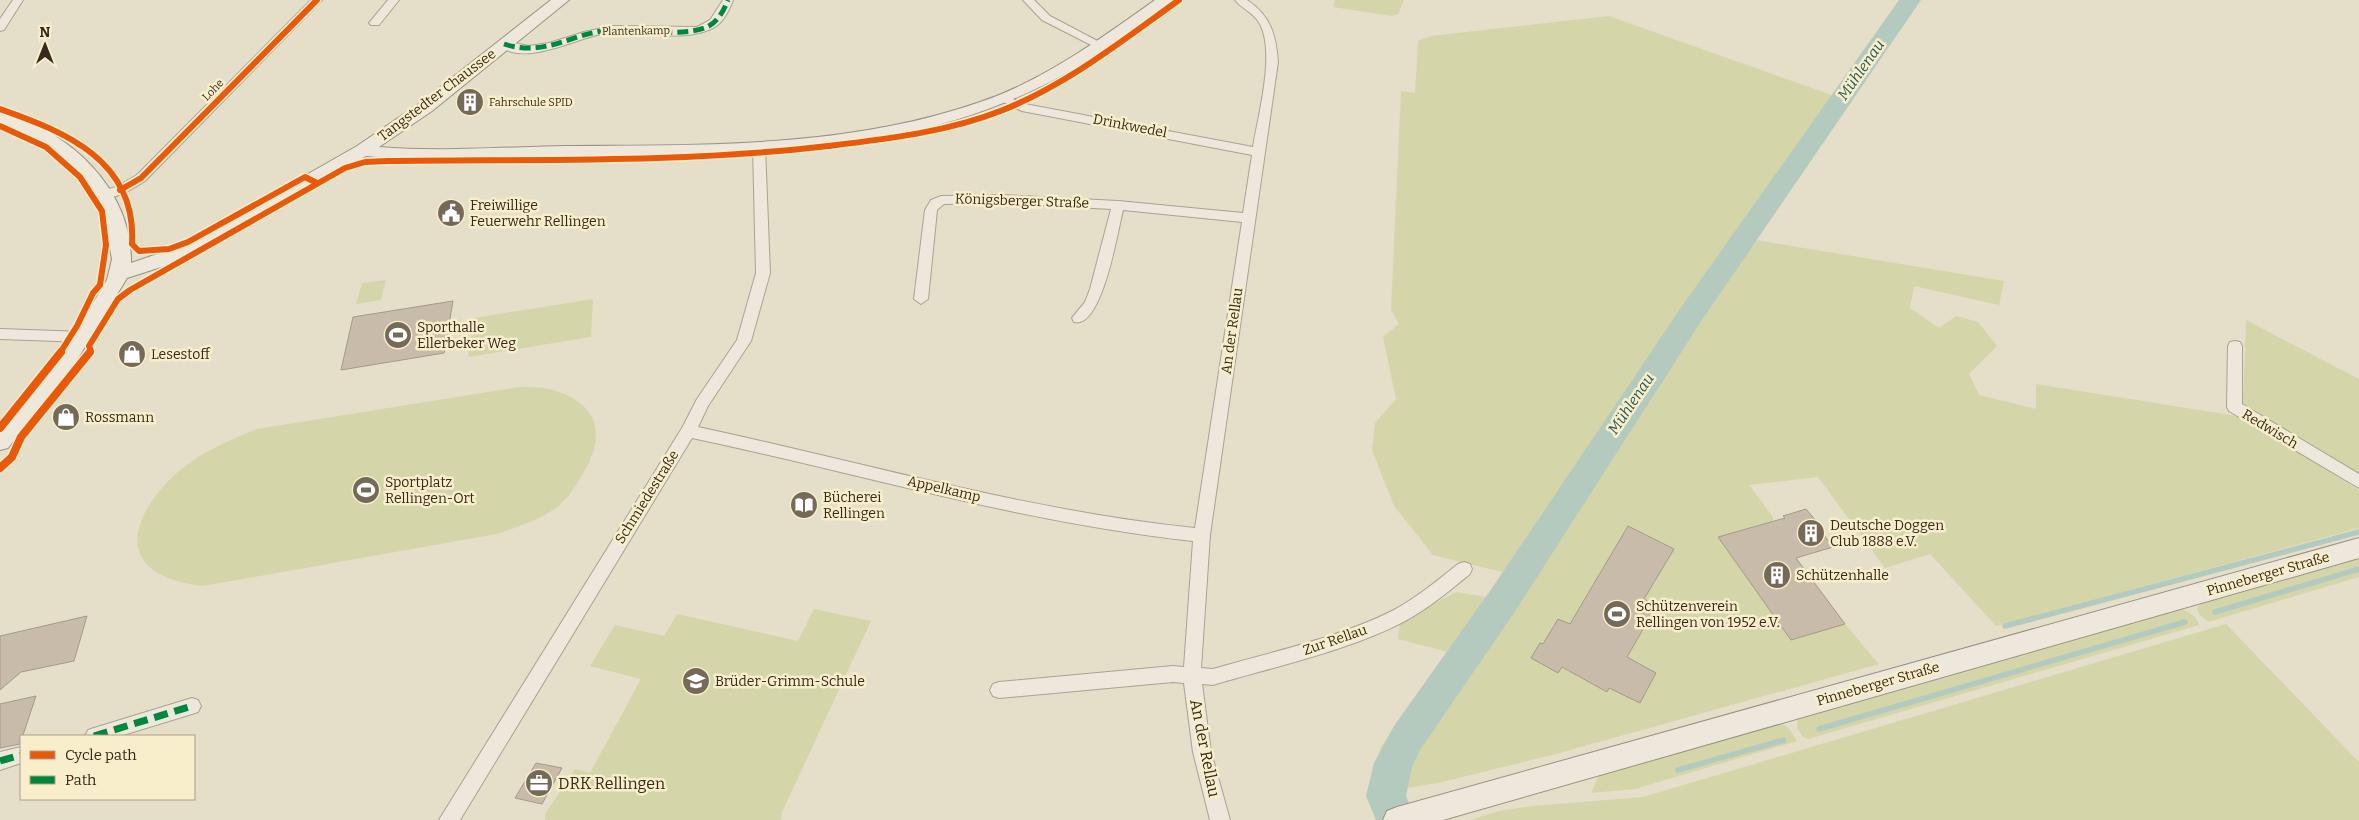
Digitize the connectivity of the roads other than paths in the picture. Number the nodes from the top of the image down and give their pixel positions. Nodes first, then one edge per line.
1 (18, 0) edge
2 (317, 0) edge
3 (394, 0) edge
4 (561, 0) edge
5 (728, 0) edge
6 (1028, 0) edge
7 (1165, 0) edge
8 (1240, 0) edge
9 (375, 23) dead end
10 (0, 28) edge
11 (504, 44) junction
12 (1099, 46) junction
13 (1003, 98) junction
14 (0, 117) edge
15 (759, 148) junction
16 (362, 150) junction
17 (1259, 152) junction
18 (106, 194) junction
19 (1118, 205) junction
20 (1249, 218) junction
21 (119, 274) junction
22 (921, 299) dead end
23 (1079, 318) dead end
24 (0, 334) edge
25 (84, 336) junction
26 (2235, 346) dead end
27 (688, 431) junction
28 (0, 442) edge
29 (2359, 482) edge
30 (1202, 534) junction
31 (2359, 548) edge
32 (1464, 569) dead end
33 (1192, 675) junction
34 (999, 690) dead end
35 (192, 706) dead end
36 (97, 735) edge
37 (20, 755) edge
38 (0, 760) edge
39 (448, 820) edge
40 (1220, 820) edge
41 (1397, 820) edge

1 - 10 street
2 - 18 street, Lohe
3 - 9 street
4 - 11 main road, Tangstedter Chaussee
5 - 11 street, Plantenkamp
6 - 12 street
7 - 12 main road
8 - 17 street, An der Rellau
11 - 16 main road, Tangstedter Chaussee
12 - 13 main road
13 - 15 main road
13 - 17 street, Drinkwedel
14 - 18 main road
15 - 16 main road
15 - 27 street, Schmiedestraße
16 - 21 main road, Tangstedter Chaussee
17 - 20 street, An der Rellau
18 - 21 main road
19 - 20 street, Königsberger Straße
19 - 22 street, Königsberger Straße
19 - 23 street
20 - 30 street, An der Rellau
21 - 25 main road
24 - 25 street
25 - 28 main road
26 - 29 street, Redwisch
27 - 30 street, Appelkamp
27 - 39 street, Schmiedestraße
30 - 33 street, An der Rellau
31 - 41 main road, Pinneberger Straße
32 - 33 street, Zur Rellau
33 - 34 street
33 - 40 street, An der Rellau
35 - 36 street
37 - 38 street

